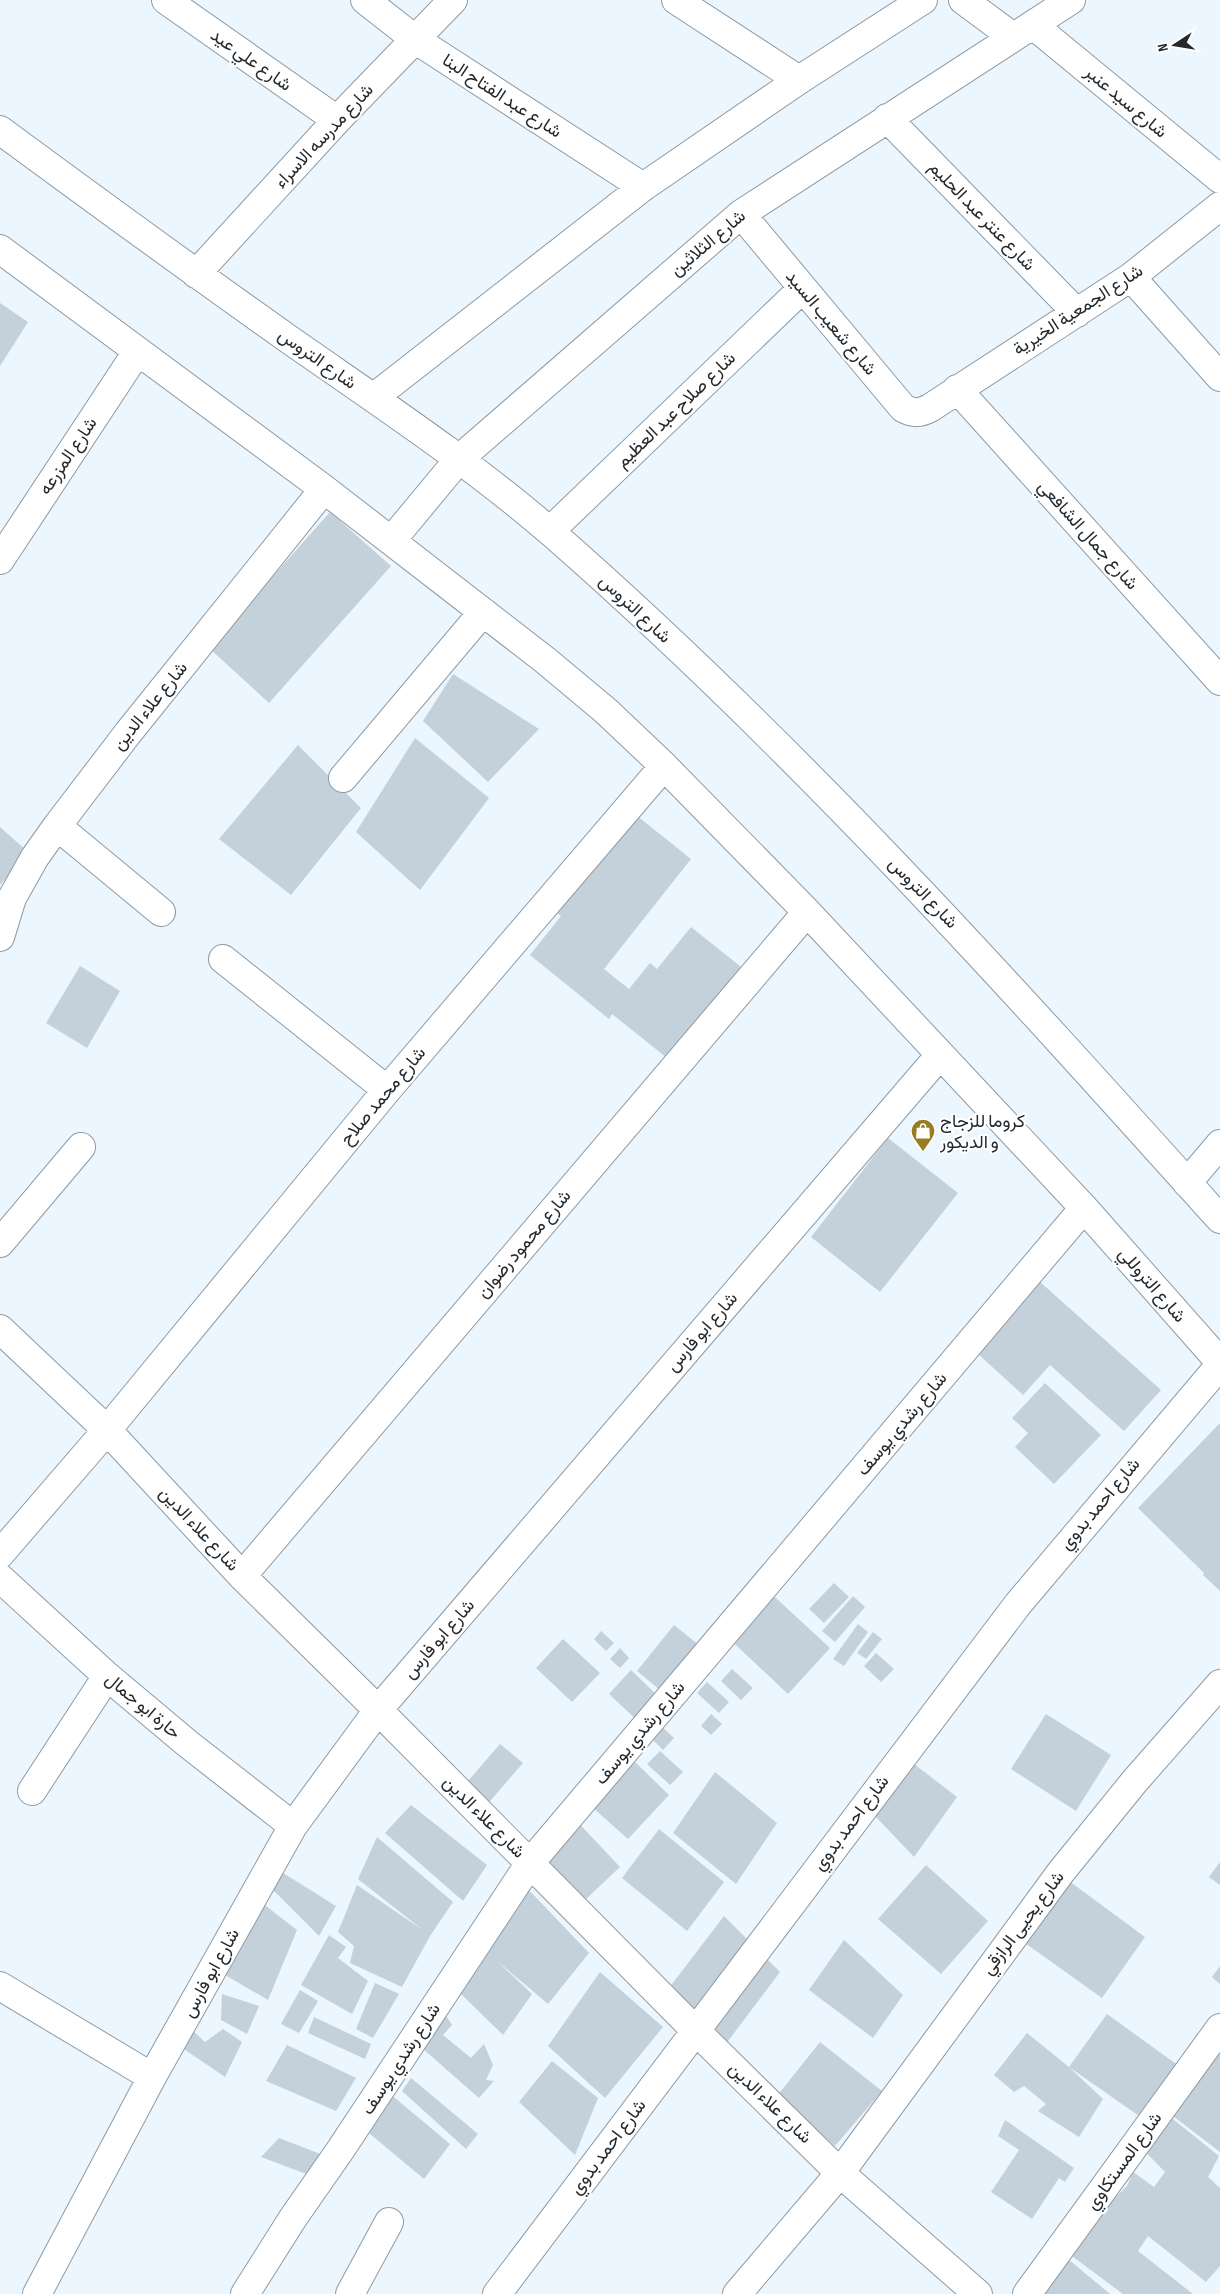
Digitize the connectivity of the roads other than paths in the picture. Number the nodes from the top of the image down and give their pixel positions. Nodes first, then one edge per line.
1 (166, 0) edge
2 (365, 0) edge
3 (453, 0) edge
4 (676, 0) edge
5 (923, 0) edge
6 (963, 0) edge
7 (1071, 0) edge
8 (1023, 31) junction
9 (416, 40) junction
10 (799, 80) junction
11 (887, 118) junction
12 (337, 120) junction
13 (0, 130) edge
14 (1220, 179) edge
15 (642, 187) junction
16 (1220, 206) edge
17 (741, 214) junction
18 (0, 249) edge
19 (196, 274) junction
20 (1131, 278) junction
21 (802, 289) junction
22 (1077, 313) junction
23 (137, 352) junction
24 (1220, 377) edge
25 (957, 389) junction
26 (373, 398) junction
27 (930, 408) joint
28 (458, 459) junction
29 (324, 489) junction
30 (8, 529) edge
31 (550, 531) junction
32 (391, 542) junction
33 (0, 560) edge
34 (483, 612) junction
35 (1220, 681) edge
36 (664, 766) junction
37 (343, 778) dead end
38 (58, 826) junction
39 (161, 912) dead end
40 (807, 912) junction
41 (0, 937) edge
42 (223, 960) dead end
43 (940, 1055) junction
44 (387, 1090) junction
45 (1220, 1144) edge
46 (81, 1147) dead end
47 (1187, 1182) junction
48 (1084, 1208) junction
49 (1220, 1219) edge
50 (0, 1243) edge
51 (0, 1329) edge
52 (1220, 1363) edge
53 (107, 1430) junction
54 (0, 1554) edge
55 (242, 1576) junction
56 (0, 1578) edge
57 (107, 1676) junction
58 (1220, 1684) edge
59 (378, 1710) junction
60 (32, 1791) dead end
61 (293, 1826) junction
62 (530, 1863) junction
63 (0, 1986) edge
64 (1220, 2028) edge
65 (696, 2031) junction
66 (152, 2077) junction
67 (840, 2172) junction
68 (389, 2222) dead end
69 (37, 2294) edge
70 (245, 2294) edge
71 (350, 2294) edge
72 (497, 2294) edge
73 (737, 2294) edge
74 (978, 2294) edge
75 (1027, 2294) edge

1 - 12 street, شارع علي عيد
2 - 9 street, شارع عبد الفتاح البنا
3 - 9 street, شارع مدرسه الاسراء
4 - 10 street
5 - 10 street
6 - 8 street, شارع سيد عنبر
7 - 8 street, شارع الثلاثين
8 - 11 street, شارع الثلاثين
8 - 14 street, شارع سيد عنبر
9 - 12 street, شارع مدرسه الاسراء
9 - 15 street, شارع عبد الفتاح البنا
10 - 15 street
11 - 17 street, شارع الثلاثين
11 - 22 street, شارع عنتر عبد الحليم
12 - 19 street, شارع مدرسه الاسراء
13 - 19 street, شارع التروس
15 - 26 street
16 - 20 street, شارع الجمعية الخيرية
17 - 21 street, شارع شعيب السيد
17 - 28 street, شارع الثلاثين
18 - 23 street
19 - 26 street, شارع التروس
20 - 22 street, شارع الجمعية الخيرية
20 - 24 street
21 - 27 street, شارع شعيب السيد
21 - 31 street, شارع صلاح عبد العظيم
22 - 25 street, شارع الجمعية الخيرية
23 - 29 street
23 - 30 street, شارع المزرعه
25 - 27 street, شارع الجمعية الخيرية
25 - 35 street, شارع جمال الشافعي
26 - 28 street, شارع التروس
28 - 31 street, شارع التروس
28 - 32 street, شارع الثلاثين
29 - 32 street
29 - 38 street, شارع علاء الدين
30 - 33 street, شارع المزرعه
31 - 47 street, شارع التروس
32 - 34 street
34 - 36 street
34 - 37 street
36 - 40 street
36 - 44 street, شارع محمد صلاح
38 - 39 street
38 - 41 street, شارع علاء الدين
40 - 43 street
40 - 55 street, شارع محمود رضوان
42 - 44 street
43 - 48 street
43 - 59 street, شارع ابو فارس
44 - 53 street, شارع محمد صلاح
45 - 47 street
46 - 50 street
47 - 49 street
48 - 52 street, شارع التروللي
48 - 62 street, شارع رشدي يوسف
51 - 53 street, شارع علاء الدين
52 - 65 street, شارع احمد بدوي
53 - 54 street, شارع محمد صلاح
53 - 55 street, شارع علاء الدين
55 - 59 street, شارع علاء الدين
56 - 57 street, حارة ابو جمال
57 - 60 street
57 - 61 street, حارة ابو جمال
58 - 67 street, شارع يحيى الرازقي
59 - 61 street, شارع ابو فارس
59 - 62 street, شارع علاء الدين
61 - 66 street, شارع ابو فارس
62 - 65 street, شارع علاء الدين
62 - 70 street, شارع رشدي يوسف
63 - 66 street
64 - 75 street, شارع المستكاوي
65 - 67 street, شارع علاء الدين
65 - 72 street, شارع احمد بدوي
66 - 69 street, شارع ابو فارس
67 - 73 street, شارع يحيى الرازقي
67 - 74 street, شارع علاء الدين
68 - 71 street

